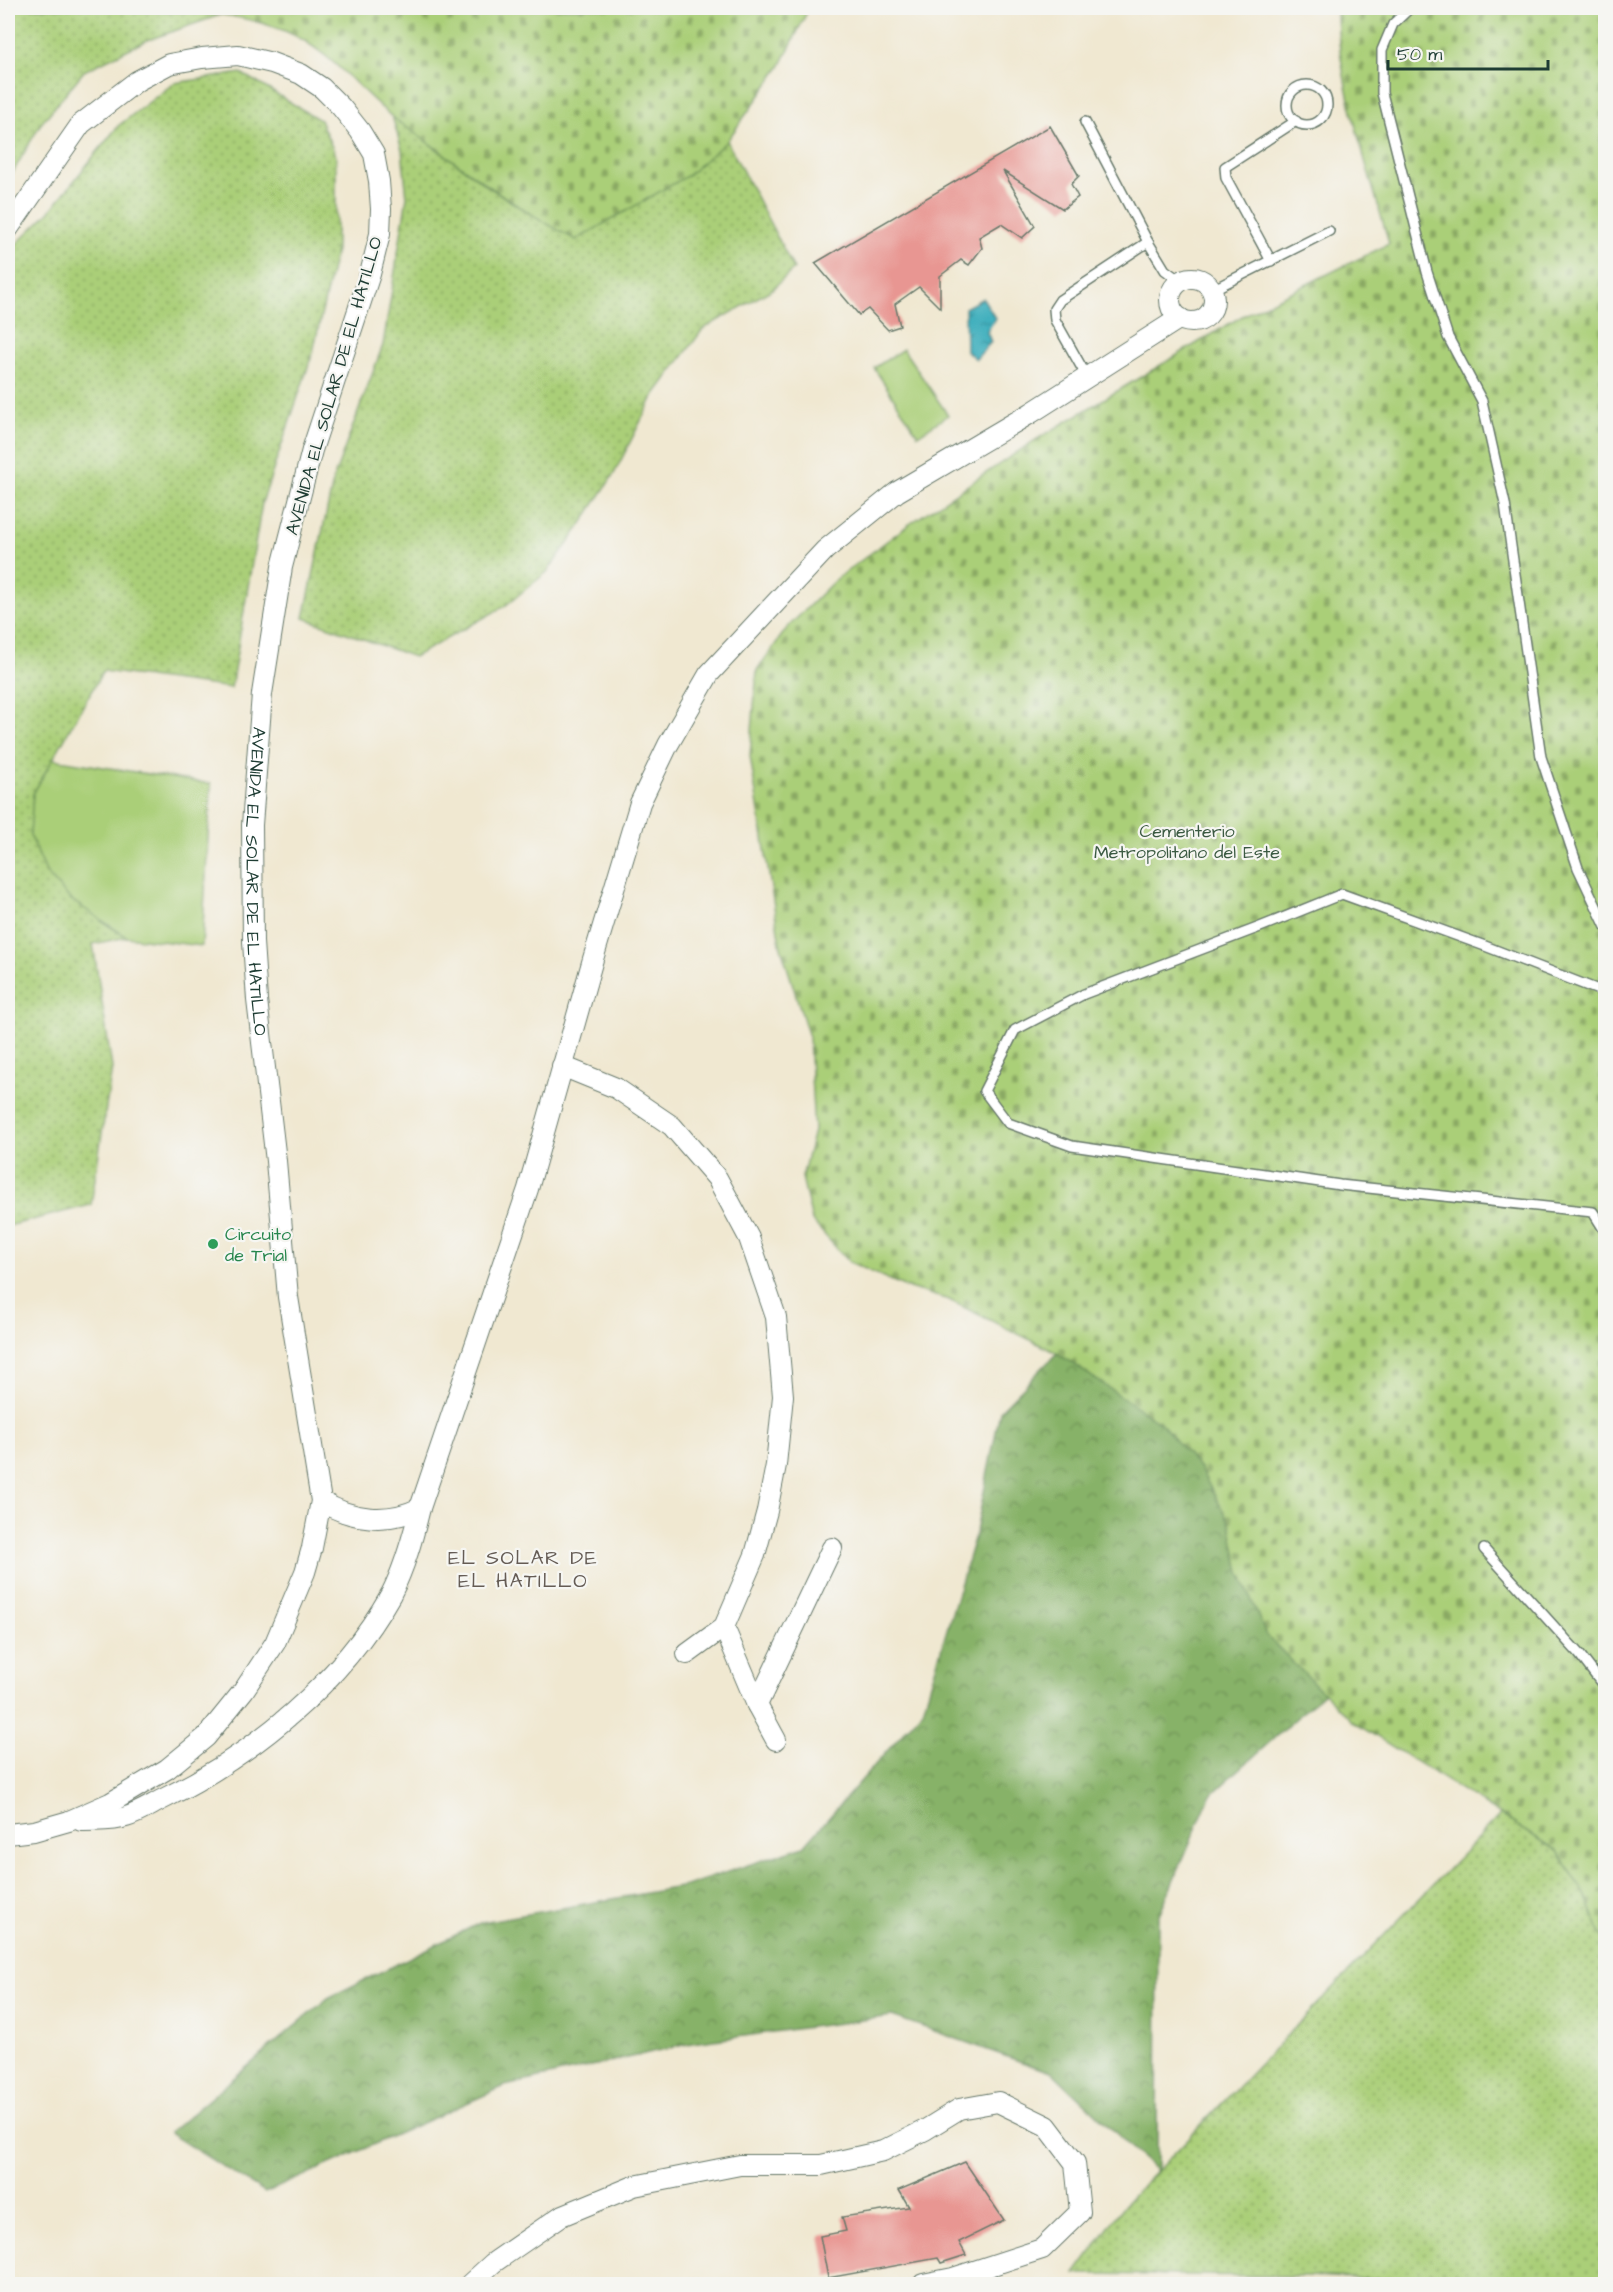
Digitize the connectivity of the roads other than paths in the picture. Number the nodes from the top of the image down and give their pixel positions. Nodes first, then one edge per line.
1 (1410, 8) edge
2 (1296, 121) junction
3 (1085, 122) dead end
4 (8, 229) edge
5 (1329, 231) dead end
6 (1148, 242) junction
7 (1271, 261) junction
8 (1180, 281) junction
9 (1212, 290) junction
10 (1180, 318) junction
11 (1087, 377) junction
12 (1605, 927) edge
13 (1605, 993) edge
14 (562, 1066) junction
15 (1605, 1233) edge
16 (321, 1501) junction
17 (420, 1508) junction
18 (832, 1548) dead end
19 (1484, 1549) dead end
20 (724, 1627) junction
21 (687, 1654) dead end
22 (1605, 1689) edge
23 (757, 1705) junction
24 (776, 1740) dead end
25 (69, 1821) junction
26 (8, 1834) edge
27 (470, 2284) edge
28 (923, 2284) edge

1 - 12 lane
2 - 2 lane
2 - 7 lane
3 - 6 lane
4 - 16 street, AVENIDA EL SOLAR DE EL HATILLO
5 - 7 lane
6 - 8 lane
6 - 11 lane
7 - 9 lane
8 - 9 street
8 - 10 street
9 - 10 street
10 - 11 street
11 - 14 street
13 - 15 lane
14 - 17 street
14 - 20 street
16 - 17 street
16 - 25 street, AVENIDA EL SOLAR DE EL HATILLO
17 - 25 street
18 - 23 street
19 - 22 lane
20 - 21 street
20 - 23 street
23 - 24 street
25 - 26 street, AVENIDA EL SOLAR DE EL HATILLO
27 - 28 street

